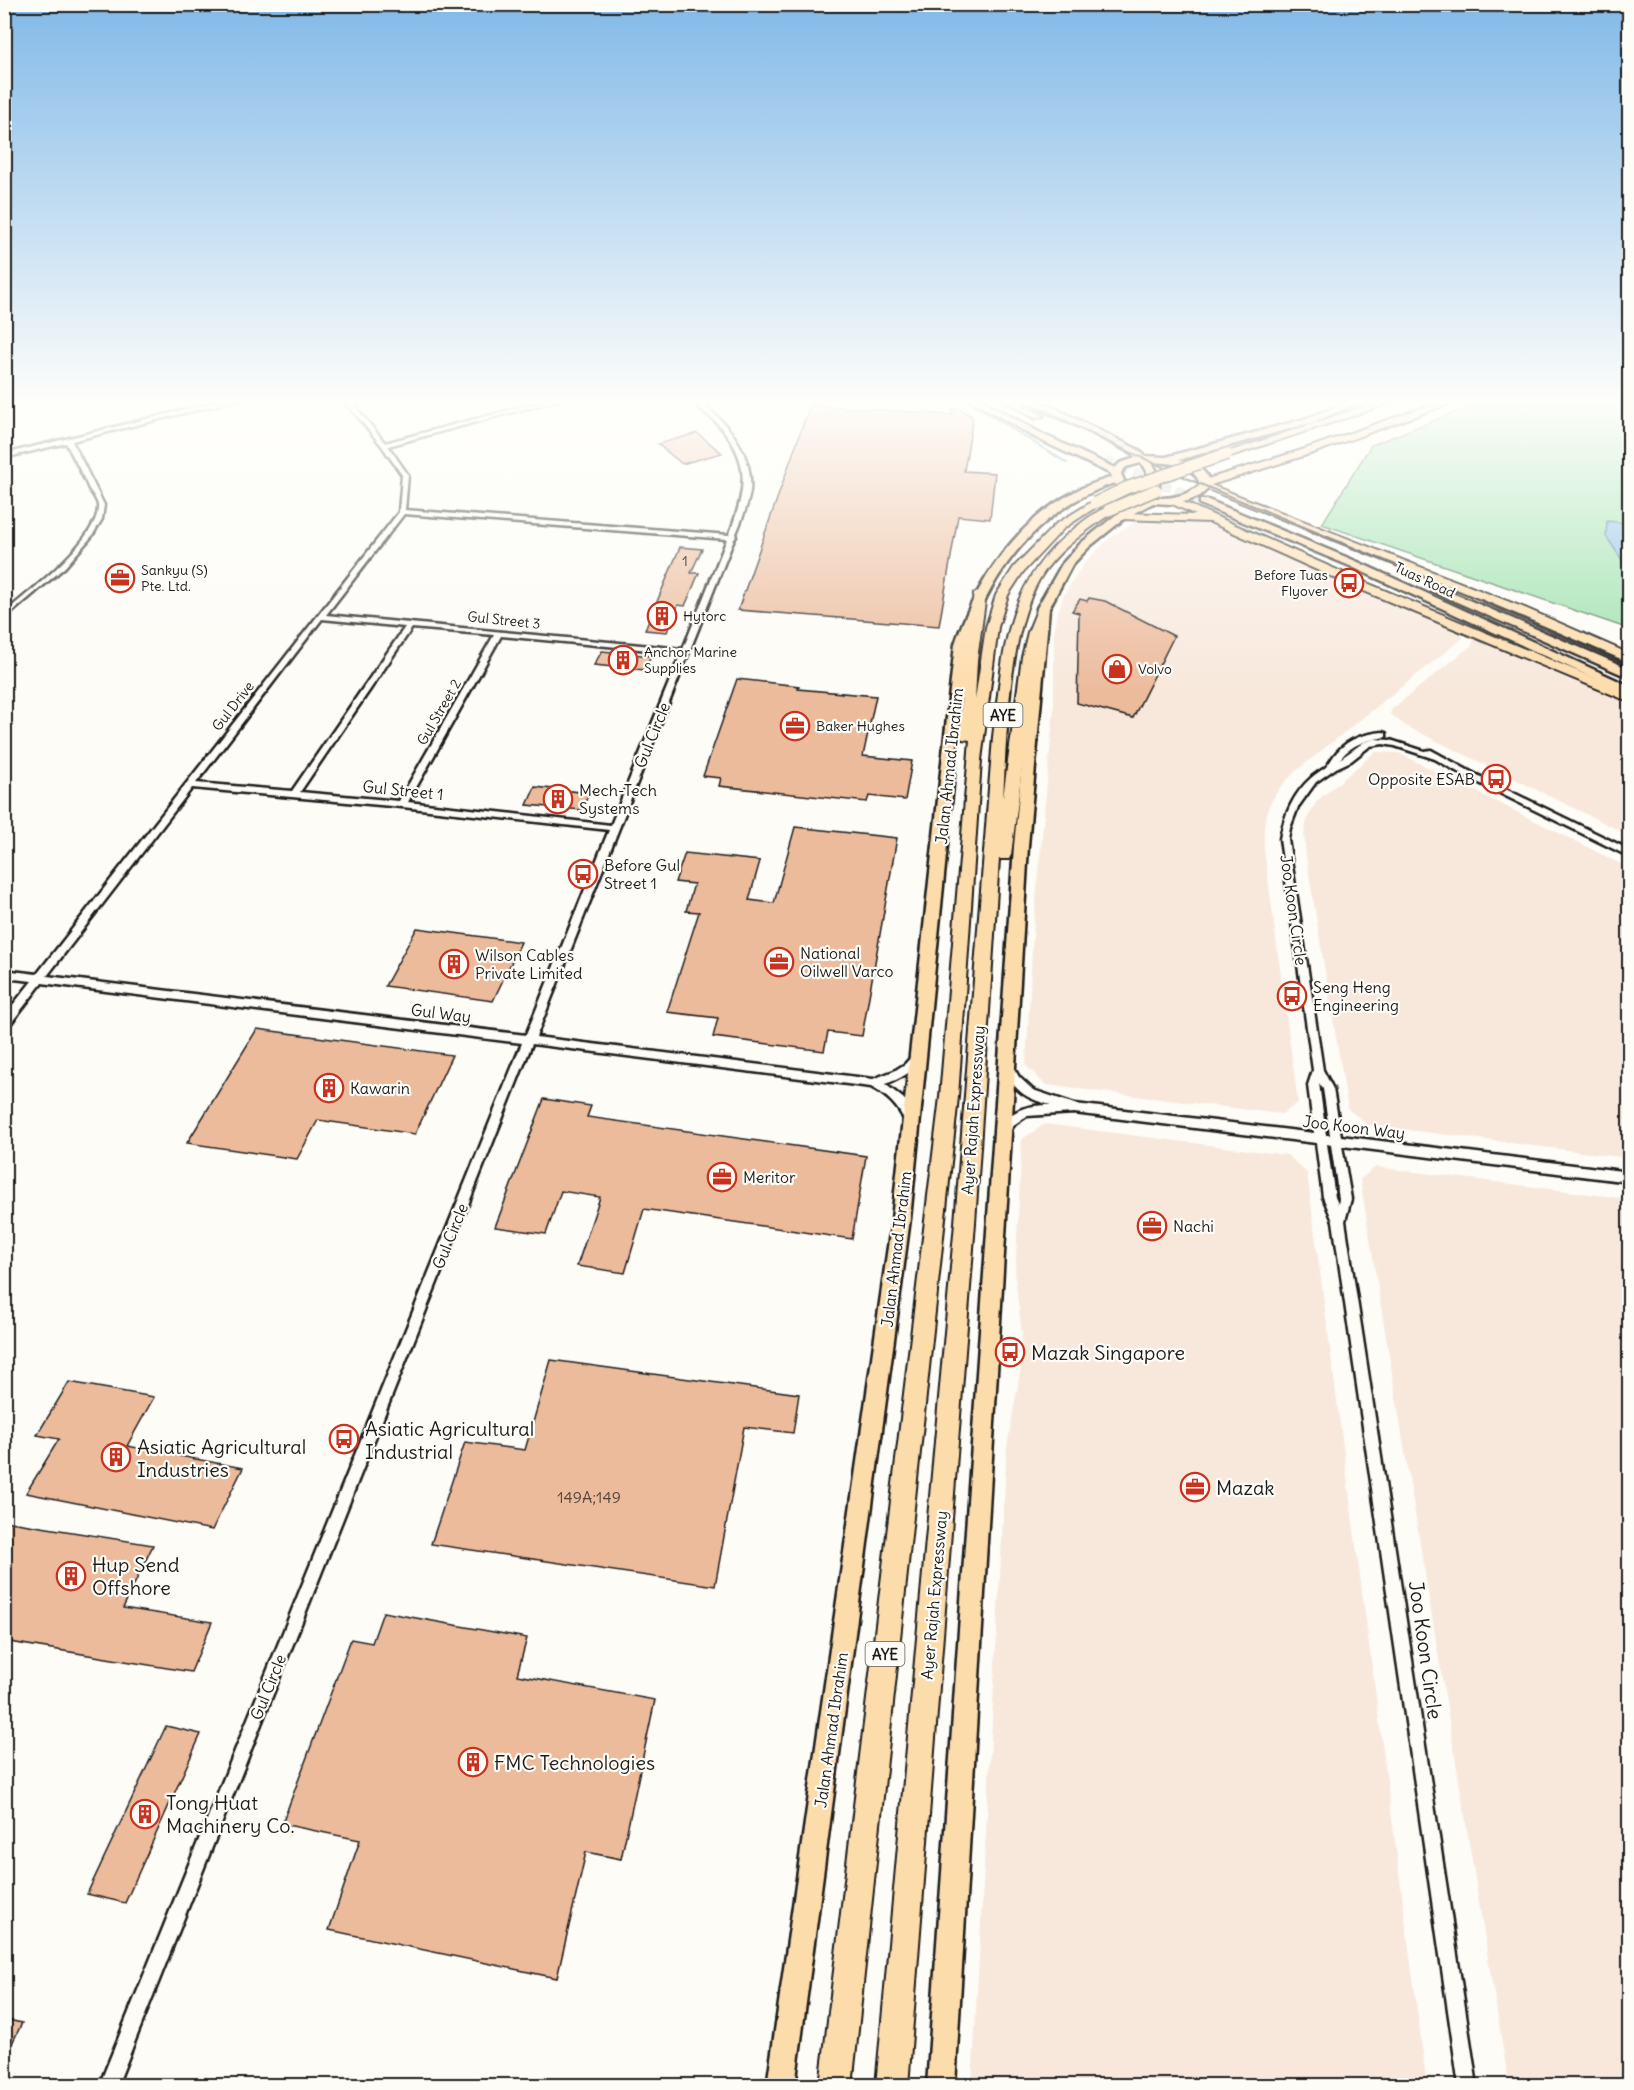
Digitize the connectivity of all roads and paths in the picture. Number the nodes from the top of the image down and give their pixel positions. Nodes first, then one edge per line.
1 (97, 497) edge
2 (403, 497) edge
3 (746, 497) edge
4 (1073, 497) edge
5 (1105, 497) edge
6 (1108, 497) edge
7 (1138, 497) edge
8 (1143, 497) edge
9 (1153, 497) edge
10 (1170, 497) edge
11 (1193, 497) edge
12 (1235, 497) edge
13 (1253, 497) edge
14 (1152, 500) junction
15 (1174, 501) junction
16 (402, 512) junction
17 (1115, 513) junction
18 (1285, 517) junction
19 (1229, 524) junction
20 (733, 537) junction
21 (980, 594) junction
22 (1042, 608) junction
23 (4, 617) edge
24 (320, 618) junction
25 (410, 625) junction
26 (499, 633) junction
27 (685, 651) junction
28 (1629, 659) edge
29 (1629, 674) edge
30 (1629, 691) edge
31 (1629, 698) edge
32 (974, 760) junction
33 (188, 785) junction
34 (294, 795) junction
35 (402, 804) junction
36 (615, 828) junction
37 (1629, 854) edge
38 (986, 957) junction
39 (4, 974) edge
40 (40, 978) junction
41 (4, 1024) edge
42 (528, 1041) junction
43 (920, 1053) junction
44 (1006, 1065) junction
45 (1318, 1070) junction
46 (873, 1083) junction
47 (1074, 1108) junction
48 (912, 1123) junction
49 (1001, 1137) junction
50 (1320, 1140) junction
51 (1336, 1142) junction
52 (1629, 1178) edge
53 (1339, 1221) junction
54 (108, 2085) edge
55 (780, 2085) edge
56 (836, 2085) edge
57 (892, 2085) edge
58 (941, 2085) edge
59 (1468, 2085) edge

1 - 23 street
2 - 16 street
3 - 20 street, Gul Circle
4 - 21 main road, Jalan Ahmad Ibrahim
5 - 17 main road
6 - 32 highway, Ayer Rajah Expressway / AYE, bridge
7 - 17 highway, Ayer Rajah Expressway / AYE, bridge
8 - 14 main road
9 - 14 main road
10 - 15 main road
11 - 15 main road
12 - 18 highway
13 - 18 highway
14 - 15 main road
14 - 17 main road
15 - 19 highway
16 - 20 street
16 - 24 street, Gul Drive
17 - 19 highway
17 - 22 main road
17 - 38 highway, Ayer Rajah Expressway / AYE
18 - 28 highway
19 - 31 highway
20 - 27 street, Gul Circle
21 - 32 highway
21 - 43 main road, Jalan Ahmad Ibrahim
22 - 38 highway
22 - 44 main road
24 - 25 street, Gul Street 3
24 - 33 street, Gul Drive
25 - 26 street, Gul Street 3
25 - 34 street
26 - 27 street, Gul Street 3
26 - 35 street, Gul Street 2
27 - 36 street, Gul Circle
29 - 30 main road, Tuas Road
32 - 56 highway, Ayer Rajah Expressway / AYE
33 - 34 street, Gul Street 1
33 - 40 street, Gul Drive
34 - 35 street, Gul Street 1
35 - 36 street, Gul Street 1
36 - 42 street, Gul Circle
37 - 45 street, Joo Koon Circle
38 - 57 highway, Ayer Rajah Expressway / AYE
39 - 40 street, Gul Way
40 - 41 street, Gul Drive
40 - 42 street, Gul Way
42 - 46 street, Gul Way
42 - 54 street, Gul Circle
43 - 46 street, Gul Way
43 - 48 main road, Jalan Ahmad Ibrahim
44 - 47 street, Joo Koon Way
44 - 49 main road
45 - 50 street, Joo Koon Circle
45 - 51 street, Joo Koon Circle
46 - 48 street, Gul Way
47 - 49 street, Joo Koon Way
47 - 50 street, Joo Koon Way
48 - 55 main road, Jalan Ahmad Ibrahim
49 - 58 main road
50 - 51 street, Joo Koon Way
50 - 53 street, Joo Koon Circle
51 - 52 street, Joo Koon Way
51 - 53 street, Joo Koon Circle
53 - 59 street, Joo Koon Circle

